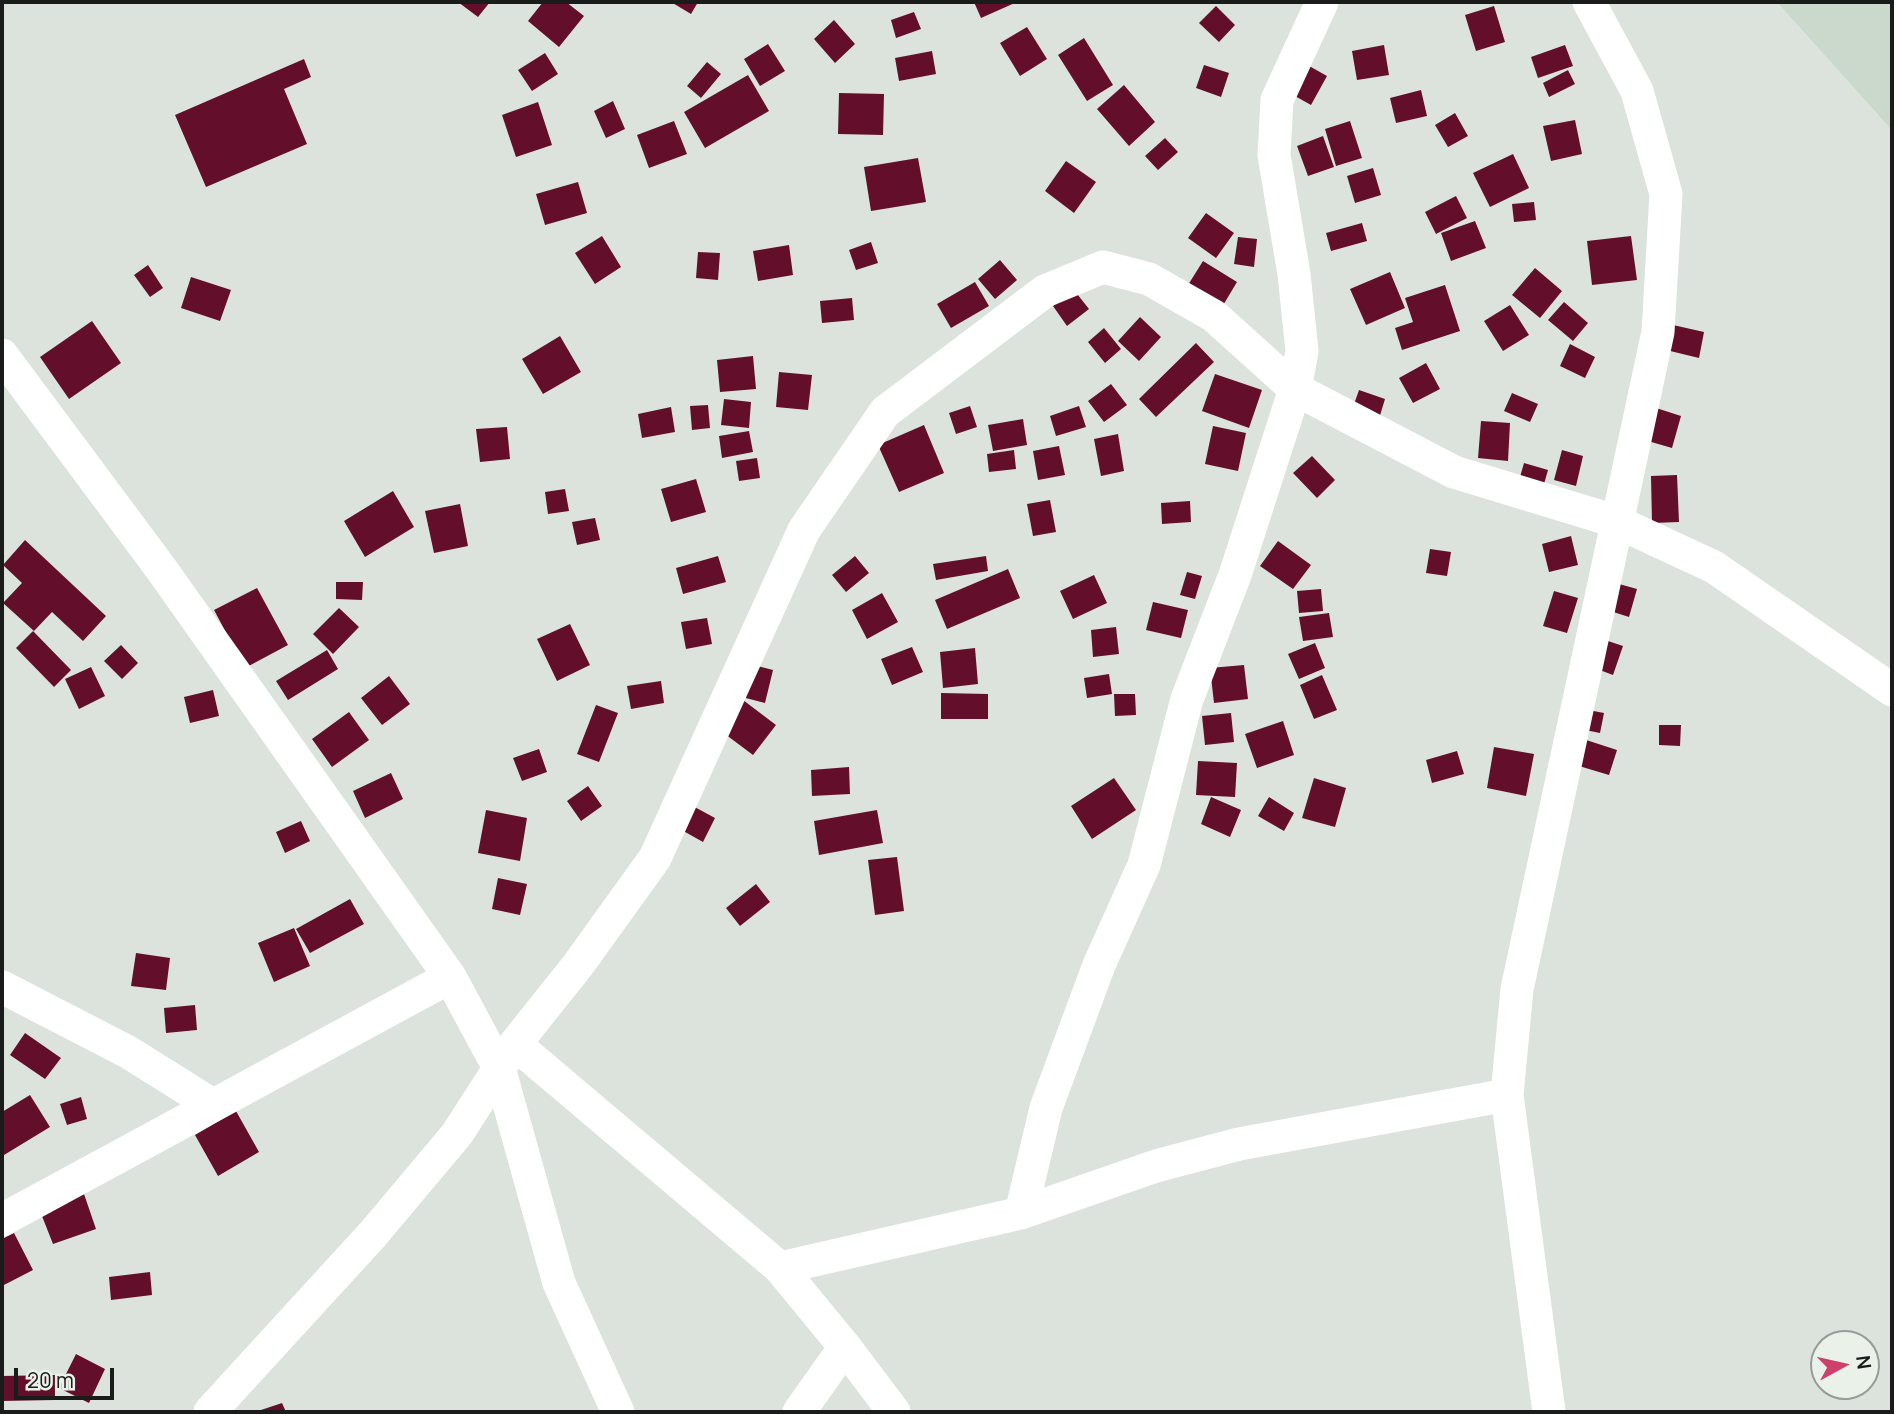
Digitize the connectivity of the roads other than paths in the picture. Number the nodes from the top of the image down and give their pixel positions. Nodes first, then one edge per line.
1 (1322, 2) edge
2 (1589, 2) edge
3 (2, 355) edge
4 (1296, 389) junction
5 (1615, 521) junction
6 (1892, 690) edge
7 (450, 976) junction
8 (2, 987) edge
9 (507, 1056) junction
10 (1507, 1095) junction
11 (211, 1104) junction
12 (1021, 1213) junction
13 (2, 1220) edge
14 (780, 1268) junction
15 (845, 1347) junction
16 (210, 1412) edge
17 (618, 1412) edge
18 (799, 1412) edge
19 (894, 1412) edge
20 (1549, 1412) edge

1 - 4 street
2 - 5 street
3 - 7 street
4 - 5 street
4 - 9 street
4 - 12 street
5 - 6 street
5 - 10 street
7 - 9 street
7 - 11 street
8 - 11 street
9 - 14 street
9 - 16 street
9 - 17 street
10 - 12 street
10 - 20 street
11 - 13 street
12 - 14 street
14 - 15 street
15 - 18 street
15 - 19 street

